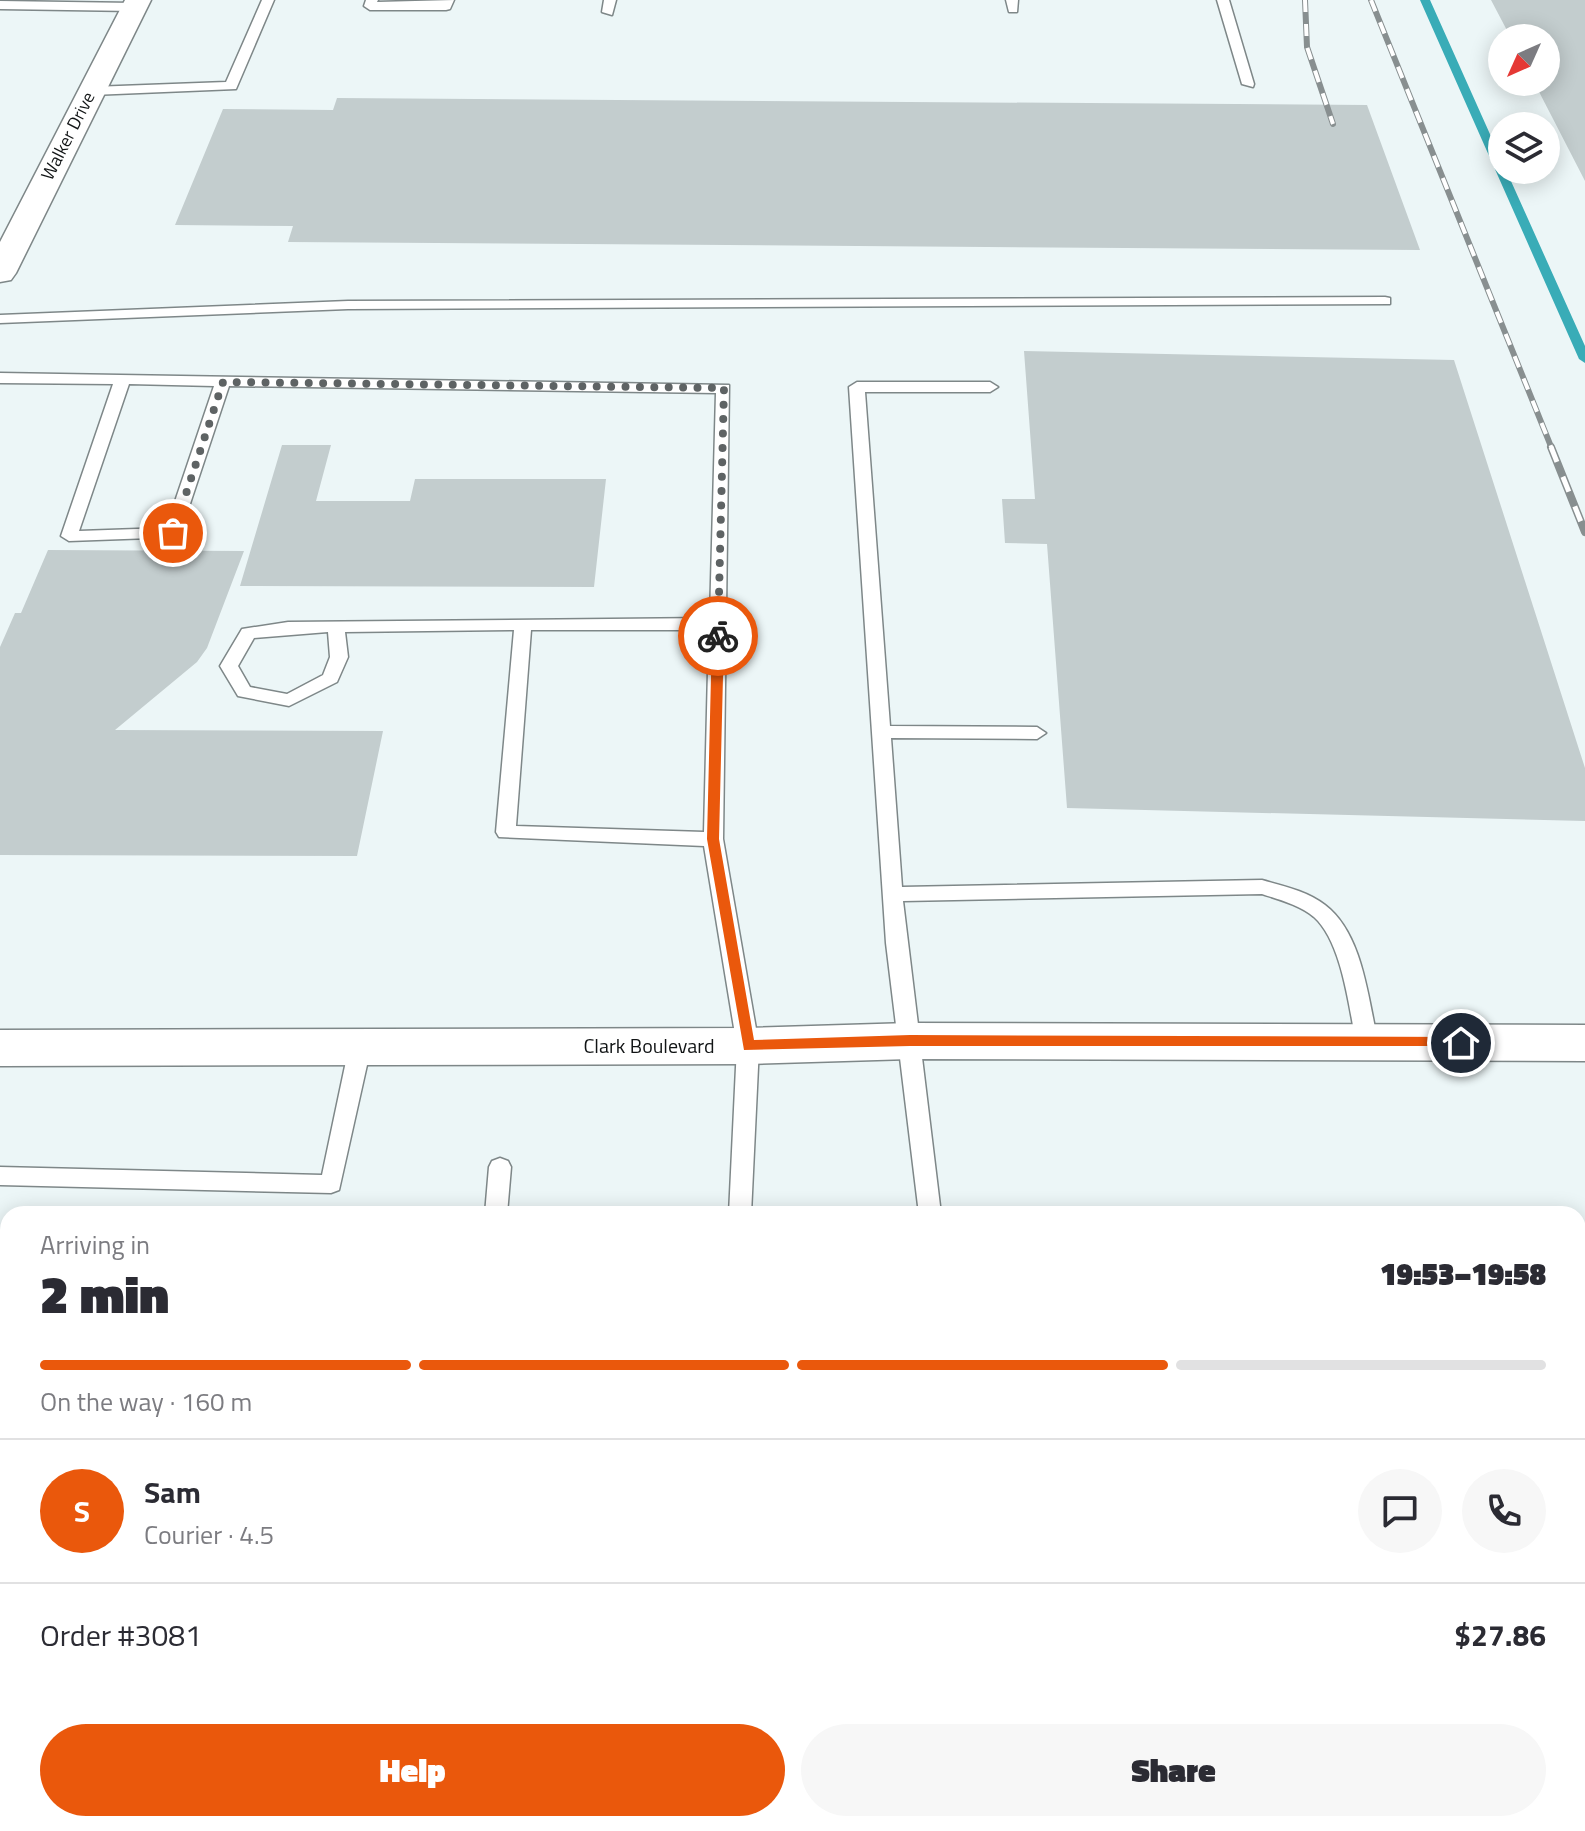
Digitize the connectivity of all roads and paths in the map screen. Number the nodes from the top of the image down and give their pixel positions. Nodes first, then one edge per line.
1 (268, 0) edge
2 (372, 0) edge
3 (448, 0) edge
4 (1223, 0) edge
5 (136, 3) edge
6 (0, 5) edge
7 (1248, 84) dead end
8 (92, 91) junction
9 (0, 273) edge
10 (1385, 301) dead end
11 (0, 319) edge
12 (0, 378) edge
13 (122, 381) junction
14 (223, 382) junction
15 (990, 387) dead end
16 (718, 624) junction
17 (523, 625) junction
18 (336, 626) junction
19 (882, 732) junction
20 (1037, 733) dead end
21 (713, 839) junction
22 (893, 894) junction
23 (910, 1041) junction
24 (1367, 1042) junction
25 (1585, 1043) edge
26 (748, 1046) junction
27 (360, 1047) junction
28 (0, 1048) edge
29 (500, 1167) dead end
30 (0, 1176) edge
31 (497, 1206) edge
32 (740, 1206) edge
33 (929, 1206) edge

1 - 8 lane
2 - 3 lane
4 - 7 lane
5 - 6 lane
5 - 8 street, Walker Drive
8 - 9 street, Walker Drive
10 - 11 lane
12 - 13 lane
13 - 14 lane
13 - 14 lane
14 - 16 lane
15 - 19 lane
16 - 17 lane
16 - 21 lane
17 - 18 lane
17 - 21 lane
18 - 18 lane
19 - 20 lane
19 - 22 lane
21 - 26 lane
22 - 23 lane
22 - 24 lane
23 - 24 street, Clark Boulevard
23 - 26 street, Clark Boulevard
23 - 33 lane
24 - 25 street, Clark Boulevard
26 - 27 street, Clark Boulevard
26 - 32 lane
27 - 28 street, Clark Boulevard
27 - 30 lane
29 - 31 lane

